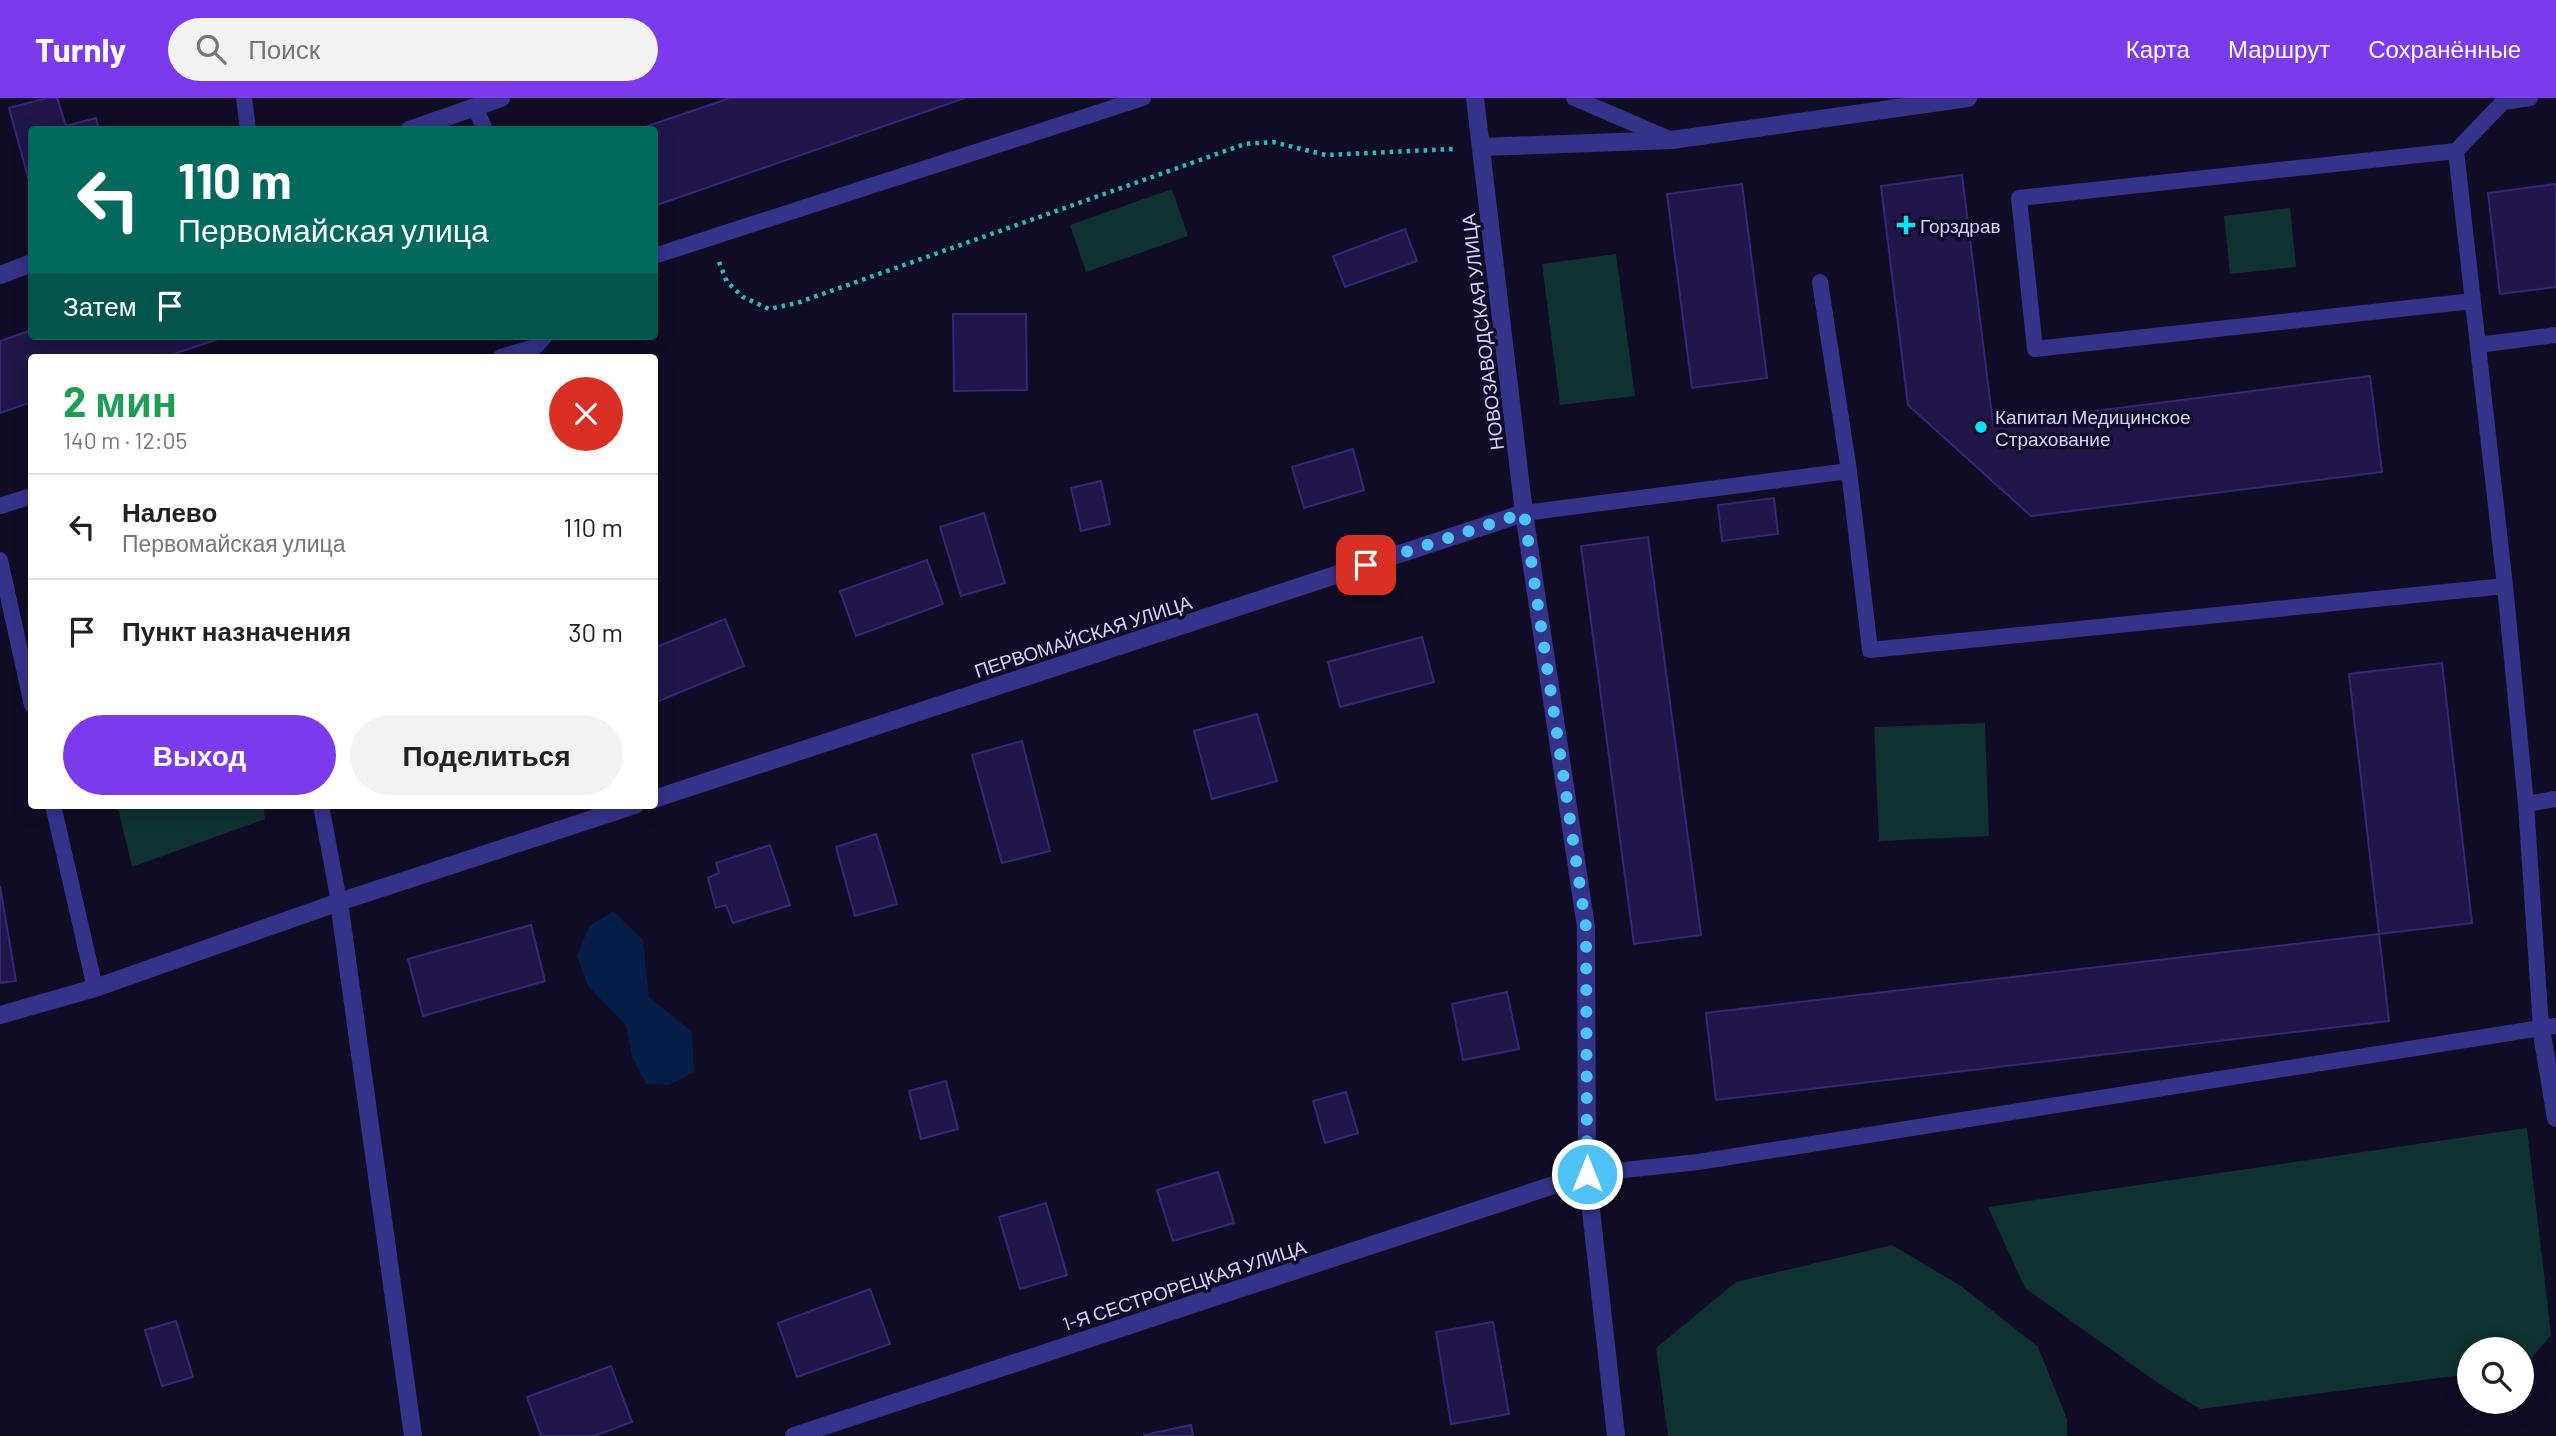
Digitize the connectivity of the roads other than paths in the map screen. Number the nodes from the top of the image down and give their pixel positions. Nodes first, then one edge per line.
1 (244, 98) edge
2 (501, 98) edge
3 (1143, 98) edge
4 (1475, 98) edge
5 (1574, 98) edge
6 (1968, 98) edge
7 (2530, 98) edge
8 (475, 107) junction
9 (248, 126) edge
10 (420, 126) edge
11 (483, 126) edge
12 (1672, 140) junction
13 (1482, 148) junction
14 (2456, 151) junction
15 (658, 255) edge
16 (28, 265) edge
17 (0, 275) edge
18 (1819, 282) dead end
19 (2473, 301) junction
20 (2556, 335) edge
21 (541, 340) edge
22 (2478, 345) junction
23 (511, 354) edge
24 (1849, 471) junction
25 (28, 497) edge
26 (0, 506) edge
27 (1524, 513) junction
28 (0, 560) edge
29 (2505, 586) junction
30 (28, 687) edge
31 (658, 798) edge
32 (2556, 799) edge
33 (2526, 804) junction
34 (54, 809) edge
35 (322, 809) edge
36 (623, 809) edge
37 (339, 902) junction
38 (95, 988) junction
39 (0, 1015) edge
40 (2548, 1027) edge
41 (2556, 1118) edge
42 (1587, 1174) junction
43 (414, 1436) edge
44 (794, 1436) edge
45 (1616, 1436) edge

1 - 9 lane
2 - 8 street
3 - 15 lane
4 - 13 street, НОВОЗАВОДСКАЯ УЛИЦА
5 - 12 lane
6 - 12 street
7 - 14 lane
8 - 10 street
8 - 11 lane
12 - 13 street
13 - 27 street, НОВОЗАВОДСКАЯ УЛИЦА
14 - 19 lane
14 - 19 lane
16 - 17 street
18 - 24 lane
19 - 22 lane
20 - 22 lane
21 - 23 lane
22 - 29 lane
24 - 27 lane
24 - 29 lane
25 - 26 lane
27 - 31 street, ПЕРВОМАЙСКАЯ УЛИЦА
27 - 42 street, НОВОЗАВОДСКАЯ УЛИЦА
28 - 30 lane
29 - 33 lane
32 - 33 lane
33 - 40 lane
34 - 38 lane
35 - 37 lane
36 - 37 street
37 - 38 street
37 - 43 street
38 - 39 street
40 - 41 street
40 - 42 lane
42 - 44 street, 1-Я СЕСТРОРЕЦКАЯ УЛИЦА
42 - 45 street, НОВОЗАВОДСКАЯ УЛИЦА

